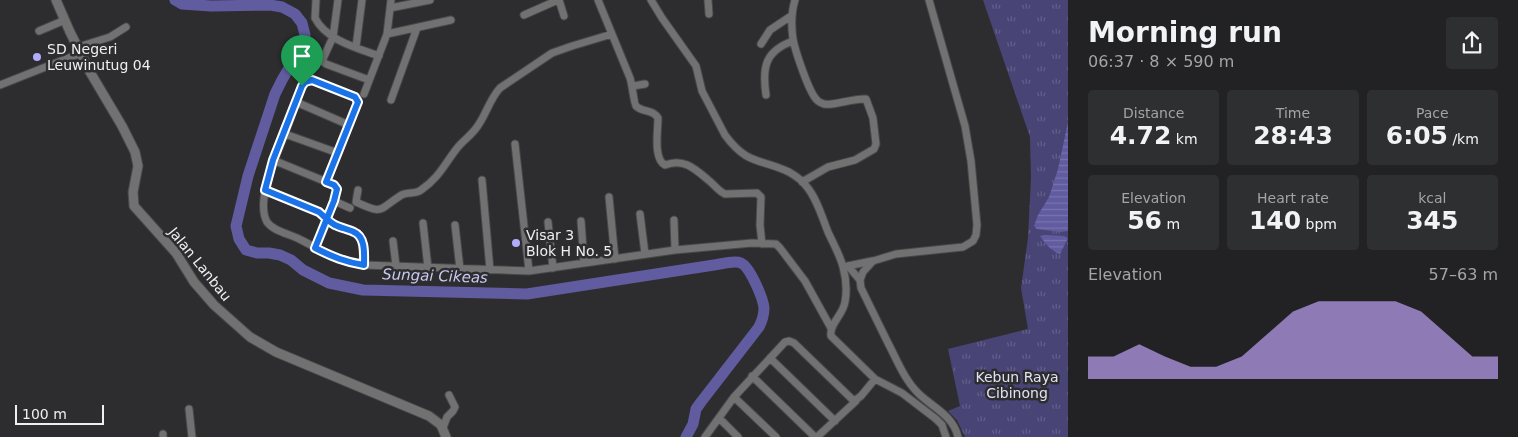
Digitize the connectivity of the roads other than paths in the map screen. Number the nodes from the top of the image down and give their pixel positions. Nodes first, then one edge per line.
1 (56, 0) edge
2 (316, 0) edge
3 (338, 0) edge
4 (362, 0) edge
5 (391, 0) edge
6 (430, 0) edge
7 (558, 0) edge
8 (598, 0) edge
9 (651, 0) edge
10 (708, 0) edge
11 (795, 0) edge
12 (929, 0) edge
13 (390, 8) junction
14 (709, 14) dead end
15 (524, 15) dead end
16 (564, 16) dead end
17 (792, 16) junction
18 (64, 20) junction
19 (451, 20) dead end
20 (126, 27) dead end
21 (417, 28) junction
22 (39, 31) dead end
23 (387, 34) junction
24 (612, 34) junction
25 (333, 37) junction
26 (793, 40) junction
27 (761, 44) dead end
28 (356, 47) junction
29 (79, 50) junction
30 (379, 56) junction
31 (369, 80) junction
32 (646, 84) dead end
33 (0, 85) edge
34 (632, 86) junction
35 (364, 94) dead end
36 (766, 95) dead end
37 (391, 100) dead end
38 (296, 102) junction
39 (349, 125) junction
40 (285, 134) junction
41 (515, 144) dead end
42 (338, 153) junction
43 (273, 160) junction
44 (482, 180) dead end
45 (326, 182) junction
46 (802, 182) junction
47 (265, 190) junction
48 (358, 190) dead end
49 (608, 197) dead end
50 (334, 201) junction
51 (350, 208) dead end
52 (640, 214) dead end
53 (327, 218) junction
54 (674, 220) dead end
55 (581, 221) dead end
56 (548, 222) dead end
57 (423, 223) dead end
58 (455, 226) dead end
59 (393, 241) dead end
60 (762, 244) junction
61 (315, 248) junction
62 (675, 250) junction
63 (645, 254) junction
64 (615, 259) junction
65 (873, 261) junction
66 (584, 263) junction
67 (364, 265) junction
68 (396, 266) junction
69 (846, 266) junction
70 (428, 268) junction
71 (553, 268) junction
72 (460, 269) junction
73 (490, 270) junction
74 (529, 271) junction
75 (860, 280) junction
76 (831, 328) junction
77 (770, 358) junction
78 (752, 376) junction
79 (875, 379) junction
80 (449, 395) dead end
81 (734, 397) junction
82 (853, 399) junction
83 (190, 409) dead end
84 (719, 418) junction
85 (836, 421) junction
86 (444, 432) edge
87 (736, 436) edge
88 (192, 437) edge
89 (705, 437) edge
90 (776, 437) edge
91 (816, 437) edge
92 (946, 437) edge
93 (958, 437) edge

1 - 18 street, Jalan Lanbau
2 - 25 street
3 - 25 street
4 - 28 street
5 - 13 street
6 - 13 street
7 - 15 street
7 - 16 street
8 - 24 street
9 - 46 street
10 - 14 street
11 - 17 street
12 - 65 street
13 - 23 street
17 - 26 street
17 - 27 street
18 - 22 street
18 - 29 street, Jalan Lanbau
19 - 21 street
20 - 29 street
21 - 23 street
21 - 37 street
23 - 30 street
24 - 34 street
24 - 48 street
25 - 28 street
25 - 31 street
26 - 36 street
26 - 46 street
28 - 30 street
29 - 33 street
29 - 86 street, Jalan Lanbau
30 - 31 street
31 - 35 street
32 - 34 street
34 - 60 street
38 - 39 street
38 - 39 street
38 - 40 street
39 - 42 street
40 - 42 street
40 - 43 street
41 - 74 street
42 - 45 street
43 - 45 street
43 - 47 street
44 - 73 street
45 - 50 street
46 - 69 street
47 - 53 street
47 - 61 street
49 - 64 street
50 - 51 street
50 - 53 street
52 - 63 street
53 - 61 street
53 - 67 street
54 - 62 street
55 - 66 street
56 - 71 street
57 - 70 street
58 - 72 street
59 - 68 street
60 - 62 street
60 - 76 street
61 - 67 street
62 - 63 street
63 - 64 street
64 - 66 street
65 - 69 street
65 - 75 street
66 - 71 street
67 - 68 street
68 - 70 street
69 - 75 street
69 - 76 street
70 - 72 street
71 - 74 street
72 - 73 street
73 - 74 street
75 - 93 street
76 - 79 street
77 - 78 street
77 - 82 street
77 - 85 street
78 - 81 street
78 - 91 street
79 - 82 street
79 - 92 street
80 - 86 street
81 - 84 street
81 - 90 street
82 - 85 street
83 - 88 street
84 - 87 street
84 - 89 street
85 - 91 street

